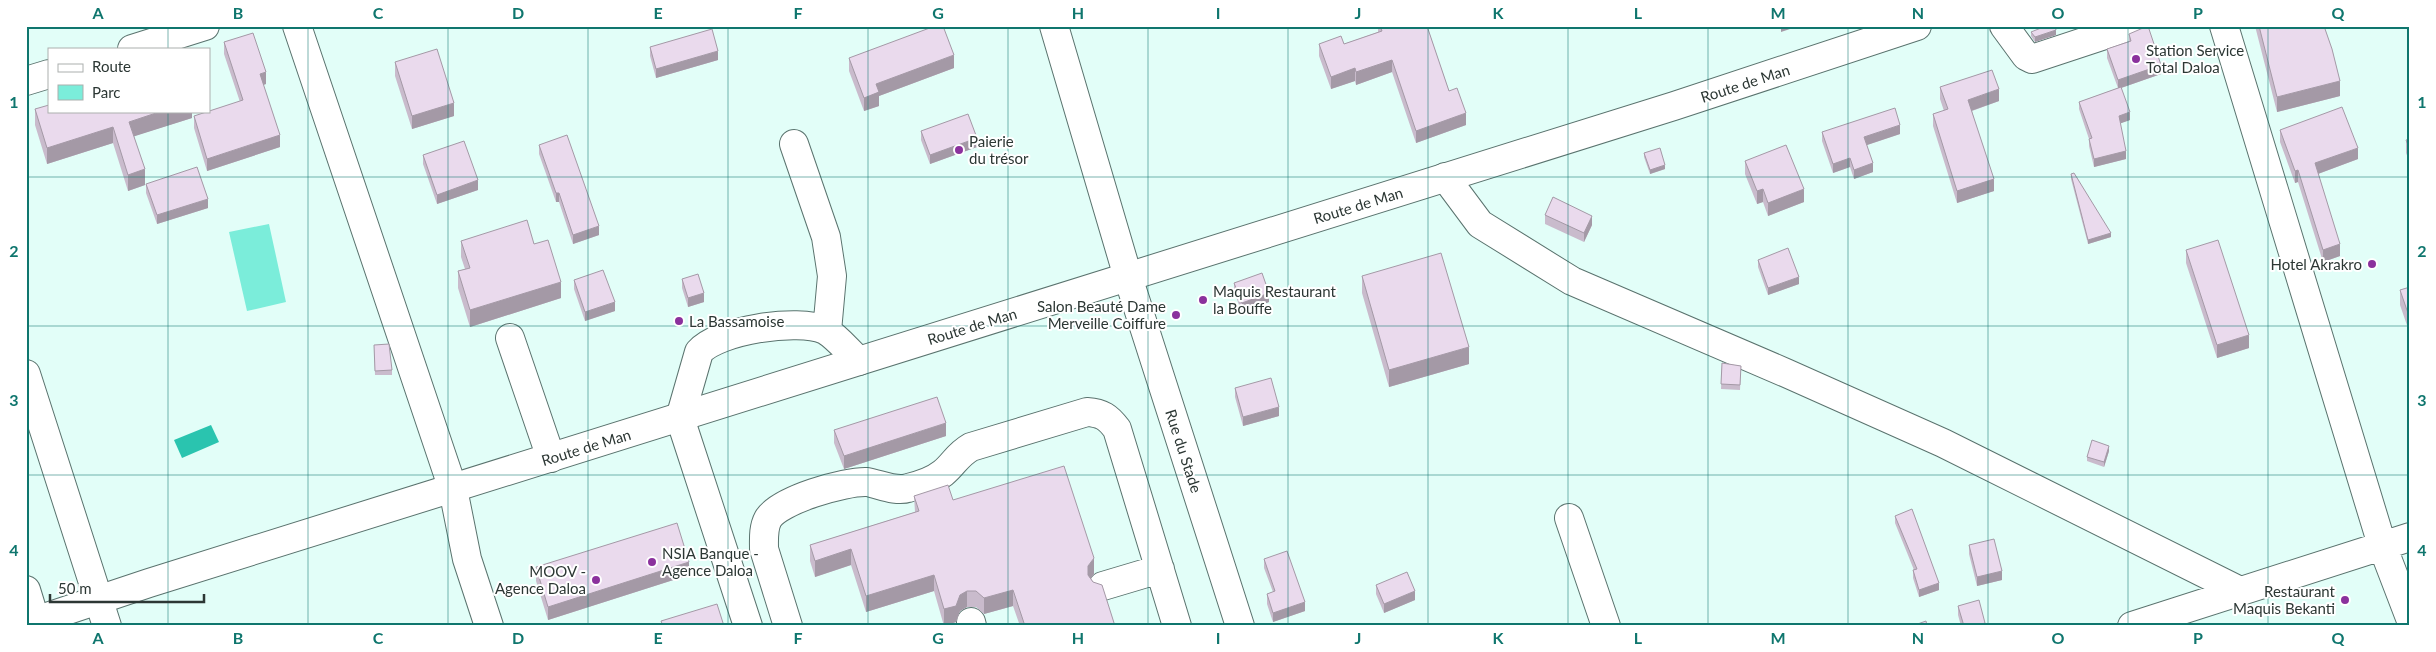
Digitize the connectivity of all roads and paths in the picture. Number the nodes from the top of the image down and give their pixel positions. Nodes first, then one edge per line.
1 (205, 26) edge
2 (298, 26) edge
3 (1054, 26) edge
4 (1917, 26) edge
5 (2004, 26) edge
6 (2132, 26) edge
7 (2224, 26) edge
8 (2094, 32) edge
9 (1860, 36) edge
10 (135, 48) edge
11 (48, 74) edge
12 (26, 81) edge
13 (794, 144) dead end
14 (1445, 177) junction
15 (1128, 277) junction
16 (827, 331) junction
17 (510, 338) dead end
18 (860, 361) junction
19 (26, 374) edge
20 (680, 418) junction
21 (551, 458) junction
22 (452, 489) junction
23 (1569, 518) dead end
24 (2410, 537) edge
25 (2382, 545) junction
26 (1160, 569) junction
27 (1103, 586) edge
28 (26, 590) edge
29 (2240, 591) junction
30 (99, 599) junction
31 (2410, 619) edge
32 (33, 624) edge
33 (106, 626) edge
34 (489, 626) edge
35 (748, 626) edge
36 (788, 626) edge
37 (1177, 626) edge
38 (1240, 626) edge
39 (1606, 626) edge
40 (2132, 626) edge
41 (2408, 626) edge

1 - 10 main road
2 - 22 main road
3 - 15 main road, Rue du Stade
4 - 9 main road, Route de Man
5 - 8 main road
6 - 8 main road
7 - 25 main road
9 - 14 main road, Route de Man
11 - 12 main road
13 - 16 main road
14 - 15 main road, Route de Man
14 - 29 main road
15 - 18 main road, Route de Man
15 - 38 main road, Rue du Stade
16 - 18 main road
16 - 20 main road
17 - 21 main road
18 - 20 main road, Route de Man
19 - 30 main road
20 - 21 main road, Route de Man
20 - 35 main road
21 - 22 main road, Route de Man
22 - 30 main road, Route de Man
22 - 34 main road
23 - 39 main road
24 - 25 main road
25 - 29 main road
25 - 31 main road
26 - 27 main road
26 - 36 main road
26 - 37 main road
28 - 32 main road
29 - 40 main road
30 - 32 main road, Route de Man
30 - 33 main road
31 - 41 main road

